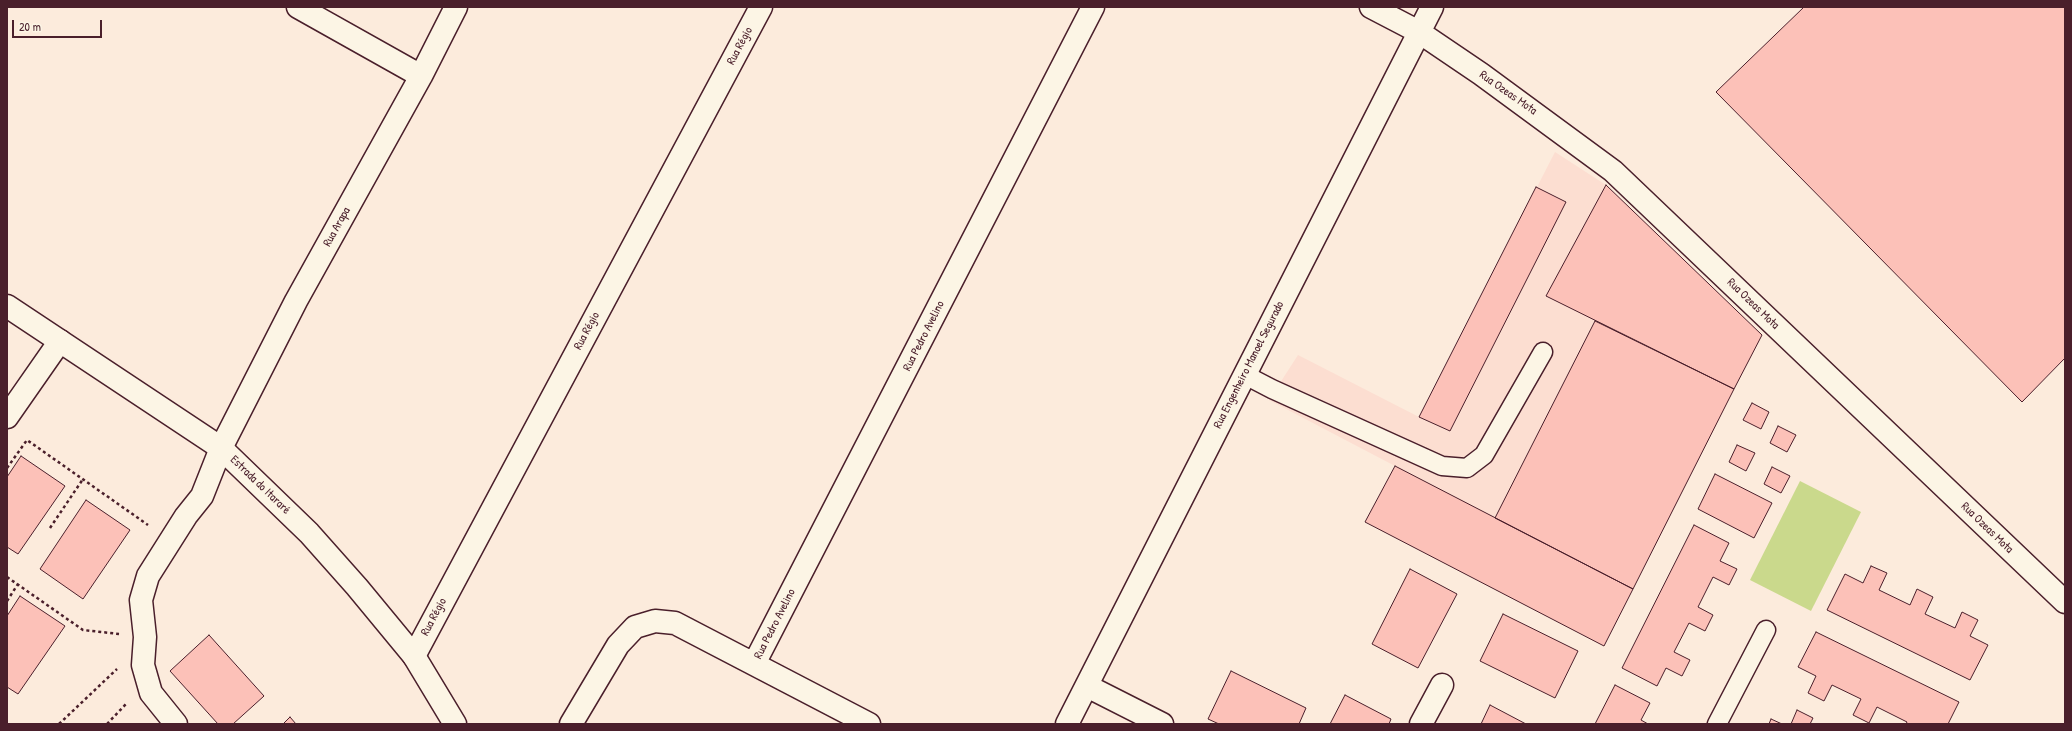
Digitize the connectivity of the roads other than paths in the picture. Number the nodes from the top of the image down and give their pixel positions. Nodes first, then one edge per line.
1 (298, 7) edge
2 (456, 7) edge
3 (761, 7) edge
4 (1094, 7) edge
5 (1371, 7) edge
6 (1432, 7) edge
7 (1419, 32) junction
8 (421, 76) junction
9 (7, 306) edge
10 (60, 341) junction
11 (1543, 352) dead end
12 (1245, 375) junction
13 (7, 417) edge
14 (221, 448) junction
15 (2064, 601) edge
16 (1766, 630) dead end
17 (414, 656) junction
18 (754, 664) junction
19 (1442, 685) dead end
20 (1086, 686) junction
21 (176, 724) edge
22 (455, 724) edge
23 (571, 724) edge
24 (869, 724) edge
25 (1067, 724) edge
26 (1162, 724) edge
27 (1421, 724) edge
28 (1717, 724) edge

1 - 8 street
2 - 8 street, Rua Arapa
3 - 17 street, Rua Régio
4 - 18 street, Rua Pedro Avelino
5 - 7 street, Rua Ozeas Mota
6 - 7 street, Rua Engenheiro Manoel Segurado
7 - 12 street, Rua Engenheiro Manoel Segurado
7 - 15 street, Rua Ozeas Mota
8 - 14 street, Rua Arapa
9 - 10 street, Estrada do Itararé
10 - 13 street
10 - 14 street, Estrada do Itararé
11 - 12 lane
12 - 20 street, Rua Engenheiro Manoel Segurado
14 - 17 street, Estrada do Itararé
14 - 21 street, Rua Arapa
16 - 28 lane
17 - 22 street, Estrada do Itararé
18 - 23 street
18 - 24 street
19 - 27 street
20 - 25 street, Rua Engenheiro Manoel Segurado
20 - 26 street

